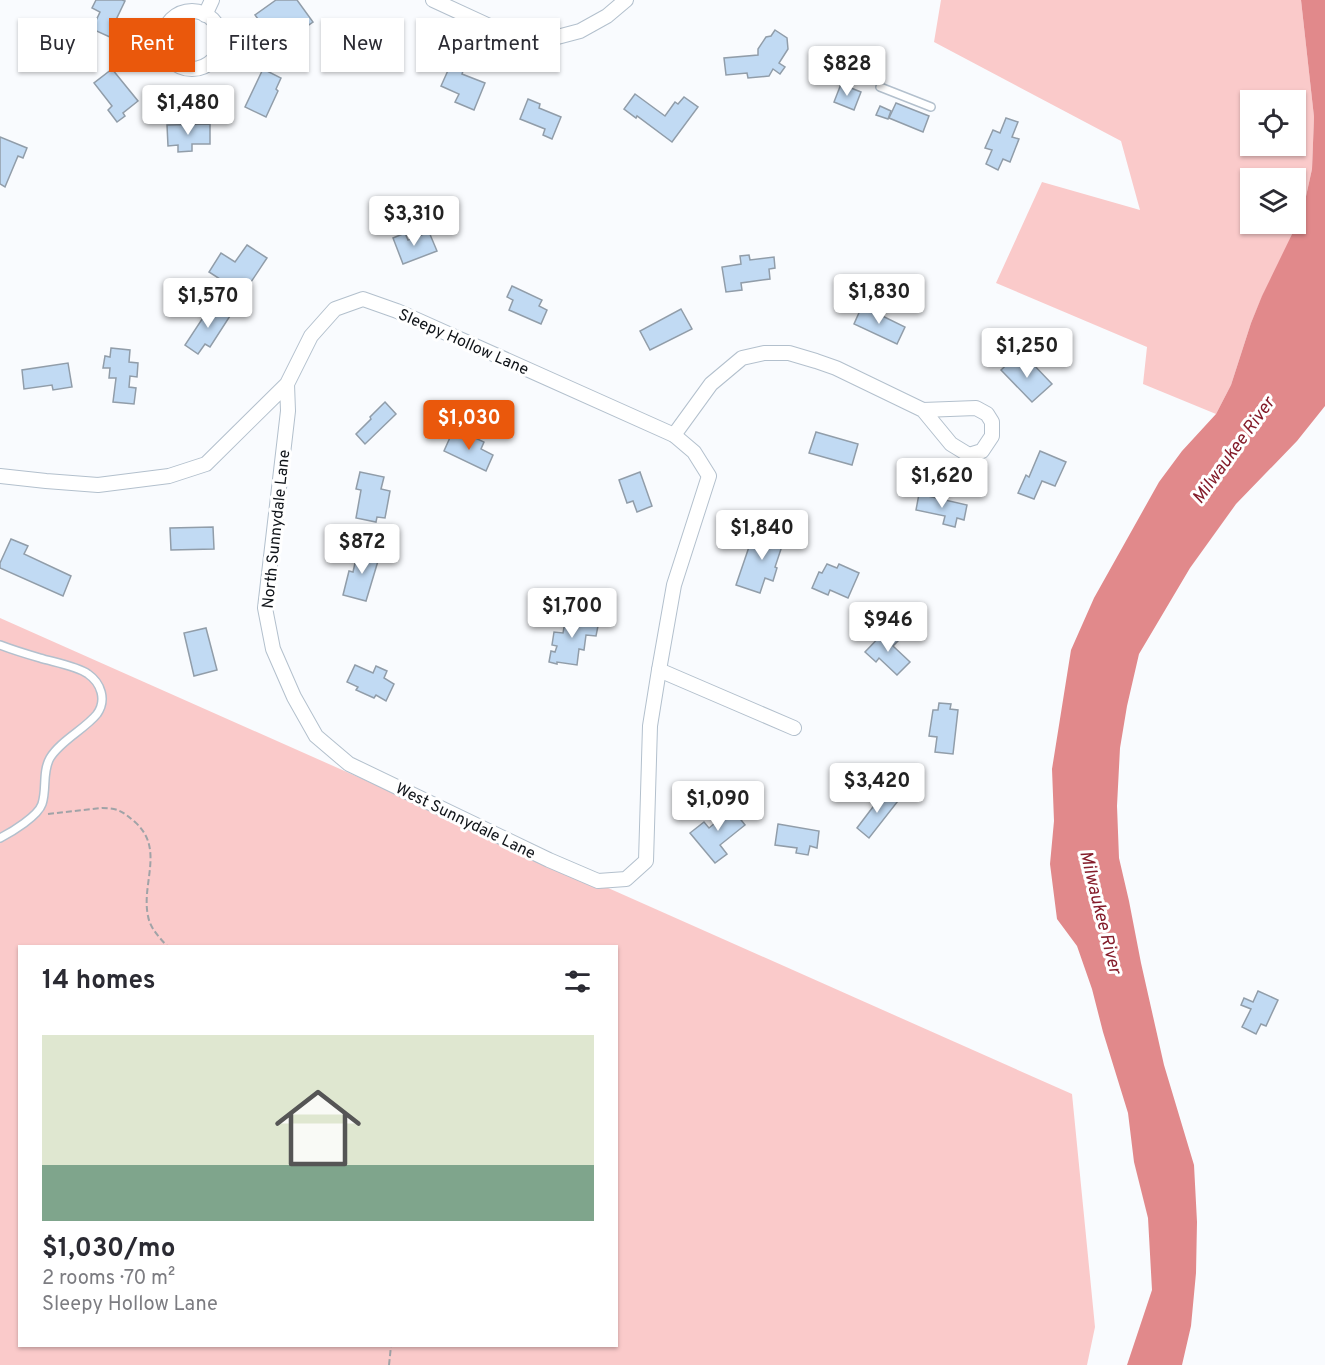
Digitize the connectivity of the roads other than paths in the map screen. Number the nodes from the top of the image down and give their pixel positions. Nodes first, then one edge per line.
1 (212, 0) edge
2 (433, 0) edge
3 (627, 0) edge
4 (205, 15) junction
5 (880, 87) dead end
6 (931, 107) dead end
7 (287, 384) junction
8 (923, 410) junction
9 (674, 435) junction
10 (0, 476) edge
11 (0, 645) edge
12 (659, 670) junction
13 (794, 728) dead end
14 (316, 735) joint
15 (0, 838) edge

1 - 4 street
2 - 3 street
4 - 4 street
5 - 6 lane
7 - 9 street, Sleepy Hollow Lane
7 - 10 street
7 - 14 street, North Sunnydale Lane
8 - 8 street
8 - 9 street
9 - 12 street, Sleepy Hollow Lane
11 - 15 lane
12 - 13 street
12 - 14 street, West Sunnydale Lane

